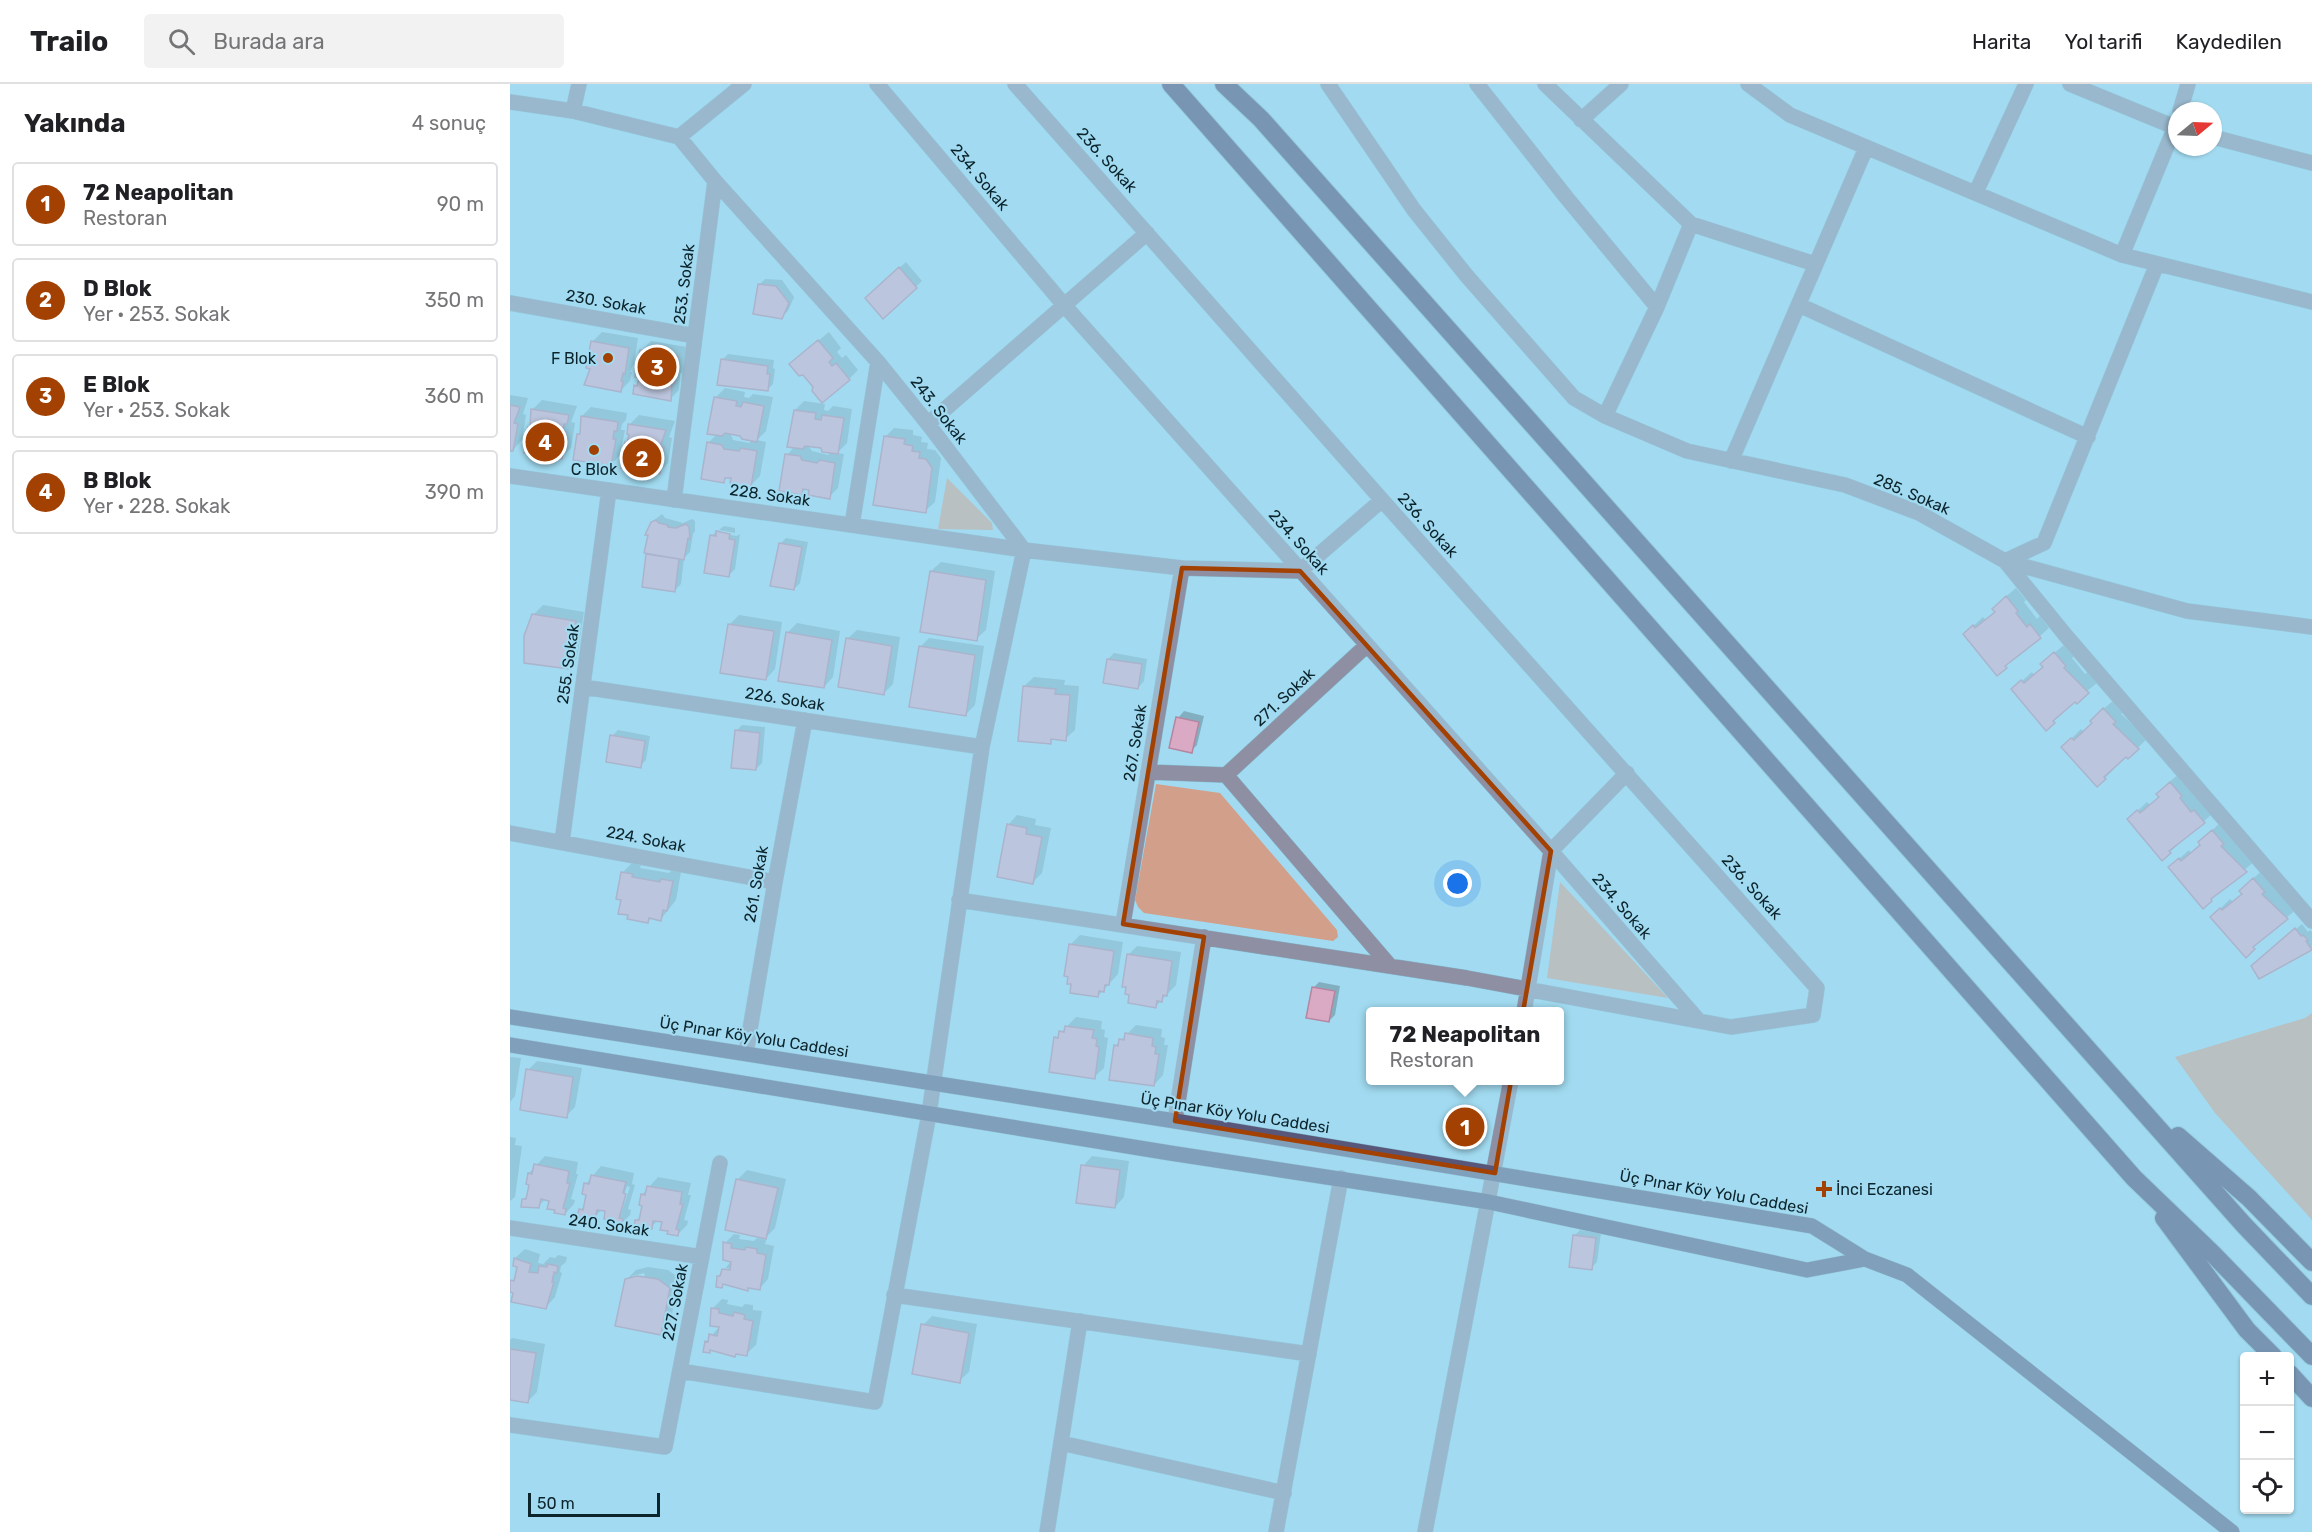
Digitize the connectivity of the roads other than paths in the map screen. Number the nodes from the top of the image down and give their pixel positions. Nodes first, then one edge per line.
1 (579, 84) edge
2 (744, 84) edge
3 (877, 84) edge
4 (1015, 84) edge
5 (1171, 84) edge
6 (1224, 84) edge
7 (1233, 84) edge
8 (1328, 84) edge
9 (1477, 84) edge
10 (1545, 84) edge
11 (1621, 84) edge
12 (1748, 84) edge
13 (2026, 84) edge
14 (2070, 84) edge
15 (2188, 84) edge
16 (510, 102) edge
17 (2183, 102) edge
18 (573, 111) junction
19 (1261, 119) junction
20 (1581, 120) junction
21 (2168, 123) edge
22 (679, 138) junction
23 (2222, 139) edge
24 (2168, 145) edge
25 (1866, 148) junction
26 (2312, 163) edge
27 (715, 181) junction
28 (1976, 192) junction
29 (1691, 224) junction
30 (1147, 233) junction
31 (2122, 255) junction
32 (1815, 264) junction
33 (2157, 264) junction
34 (2312, 302) edge
35 (510, 303) edge
36 (1064, 305) junction
37 (1799, 305) junction
38 (1657, 308) junction
39 (695, 336) junction
40 (878, 363) junction
41 (1605, 416) junction
42 (928, 424) junction
43 (2088, 437) junction
44 (1731, 461) junction
45 (510, 476) edge
46 (609, 490) junction
47 (674, 500) junction
48 (1382, 500) junction
49 (852, 525) junction
50 (1024, 550) junction
51 (2006, 561) junction
52 (1182, 568) junction
53 (1300, 570) junction
54 (2312, 627) edge
55 (1366, 646) junction
56 (583, 687) junction
57 (805, 720) junction
58 (982, 747) junction
59 (1148, 772) junction
60 (1627, 773) junction
61 (1226, 775) junction
62 (510, 833) edge
63 (562, 842) junction
64 (1551, 851) junction
65 (774, 882) junction
66 (958, 900) junction
67 (2312, 921) edge
68 (1123, 924) junction
69 (1204, 937) junction
70 (1390, 966) junction
71 (1528, 989) junction
72 (1525, 1007) edge
73 (510, 1017) edge
74 (1699, 1021) junction
75 (510, 1045) edge
76 (746, 1053) junction
77 (933, 1083) junction
78 (1510, 1085) edge
79 (2124, 1090) junction
80 (929, 1114) junction
81 (1175, 1121) junction
82 (720, 1163) dead end
83 (1495, 1173) junction
84 (1341, 1178) junction
85 (2134, 1178) junction
86 (1489, 1202) junction
87 (510, 1228) edge
88 (702, 1257) junction
89 (1865, 1259) junction
90 (2312, 1262) edge
91 (894, 1295) junction
92 (2312, 1296) edge
93 (1080, 1321) junction
94 (2269, 1352) edge
95 (1309, 1354) junction
96 (2312, 1356) edge
97 (680, 1371) junction
98 (2294, 1379) edge
99 (2312, 1398) edge
100 (510, 1425) edge
101 (1061, 1443) junction
102 (1284, 1493) junction
103 (1047, 1532) edge
104 (1276, 1532) edge
105 (1425, 1532) edge
106 (2232, 1532) edge

1 - 18 street
2 - 22 street
3 - 36 street, 234. Sokak
4 - 30 street, 236. Sokak
5 - 85 highway
6 - 19 highway
7 - 19 highway
8 - 41 street, 285. Sokak
9 - 38 street
10 - 20 street
11 - 20 street
12 - 25 street
13 - 28 street
14 - 21 street
15 - 17 street
16 - 18 street
18 - 22 street
19 - 79 highway
20 - 29 street
22 - 27 street, 243. Sokak
23 - 26 street
24 - 31 street
25 - 28 street
25 - 32 street
27 - 39 street, 253. Sokak
27 - 40 street, 243. Sokak
28 - 31 street
29 - 32 street
29 - 38 street
30 - 36 street
30 - 48 street, 236. Sokak
31 - 33 street
32 - 37 street
33 - 34 street
33 - 43 street
35 - 39 street, 230. Sokak
36 - 42 street
36 - 53 street, 234. Sokak
37 - 43 street
37 - 44 street
38 - 41 street
39 - 47 street, 253. Sokak
40 - 42 street, 243. Sokak
40 - 49 street
41 - 44 street, 285. Sokak
42 - 50 street, 243. Sokak
43 - 51 street
44 - 51 street, 285. Sokak
45 - 46 street, 228. Sokak
46 - 47 street, 228. Sokak
46 - 56 street, 255. Sokak
47 - 49 street, 228. Sokak
48 - 53 street
48 - 60 street, 236. Sokak
49 - 50 street, 228. Sokak
50 - 52 street
50 - 58 street
51 - 54 street, 285. Sokak
51 - 67 street
52 - 53 street
52 - 59 street, 267. Sokak
53 - 55 street, 234. Sokak
55 - 61 street, 271. Sokak
55 - 64 street, 234. Sokak
56 - 57 street, 226. Sokak
56 - 63 street, 255. Sokak
57 - 58 street, 226. Sokak
57 - 65 street, 261. Sokak
58 - 66 street
59 - 61 street
59 - 68 street, 267. Sokak
60 - 64 street
60 - 74 street, 236. Sokak
61 - 70 street
62 - 63 street, 224. Sokak
63 - 65 street, 224. Sokak
64 - 71 street
64 - 74 street, 234. Sokak
65 - 76 street, 261. Sokak
66 - 68 street
66 - 77 street
68 - 69 street
69 - 70 street
69 - 81 street
70 - 71 street
71 - 72 street
71 - 74 street
73 - 76 main road, Üç Pınar Köy Yolu Caddesi
75 - 80 main road
76 - 77 main road, Üç Pınar Köy Yolu Caddesi
77 - 80 street
77 - 81 main road, Üç Pınar Köy Yolu Caddesi
78 - 83 street
79 - 90 highway
79 - 92 highway
80 - 84 main road
80 - 91 street
81 - 83 main road, Üç Pınar Köy Yolu Caddesi
82 - 88 street, 227. Sokak
83 - 86 street
83 - 89 main road, Üç Pınar Köy Yolu Caddesi
84 - 86 main road
84 - 95 street
85 - 94 highway
85 - 96 highway
86 - 89 main road
86 - 105 street
87 - 88 street, 240. Sokak
88 - 97 street, 227. Sokak
89 - 106 main road, Üç Pınar Köy Yolu Caddesi
91 - 93 street
91 - 97 street
93 - 95 street
93 - 101 street
95 - 102 street
97 - 100 street, 227. Sokak
98 - 99 highway
101 - 102 street
101 - 103 street
102 - 104 street

